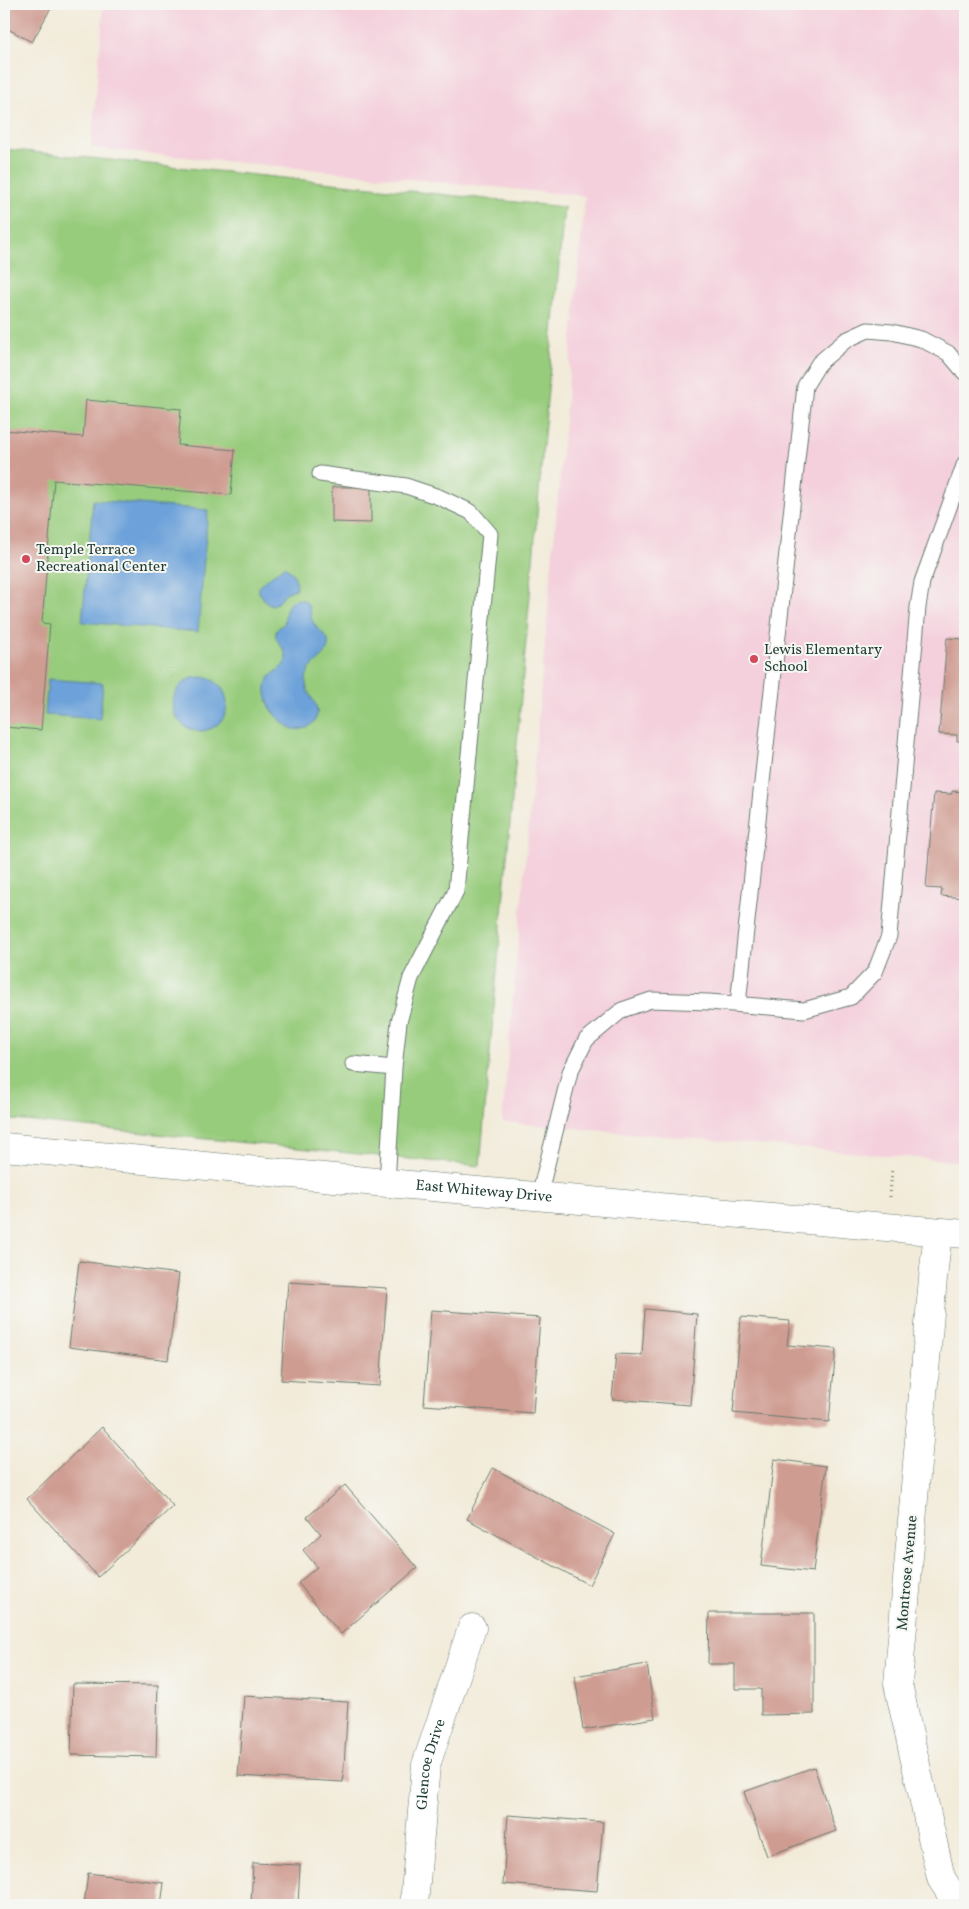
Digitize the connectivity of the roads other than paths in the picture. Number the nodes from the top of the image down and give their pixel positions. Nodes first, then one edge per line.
1 (965, 373) edge
2 (965, 463) edge
3 (320, 474) dead end
4 (738, 1004) junction
5 (353, 1064) dead end
6 (394, 1068) junction
7 (4, 1147) edge
8 (387, 1183) junction
9 (538, 1196) junction
10 (938, 1232) junction
11 (965, 1234) edge
12 (472, 1628) dead end
13 (414, 1905) edge
14 (958, 1905) edge

1 - 4 lane
2 - 4 lane
3 - 6 lane
4 - 9 lane
5 - 6 lane
6 - 8 lane
7 - 8 street, East Whiteway Drive
8 - 9 street, East Whiteway Drive
9 - 10 street, East Whiteway Drive
10 - 11 street, East Whiteway Drive
10 - 14 street, Montrose Avenue
12 - 13 street, Glencoe Drive

